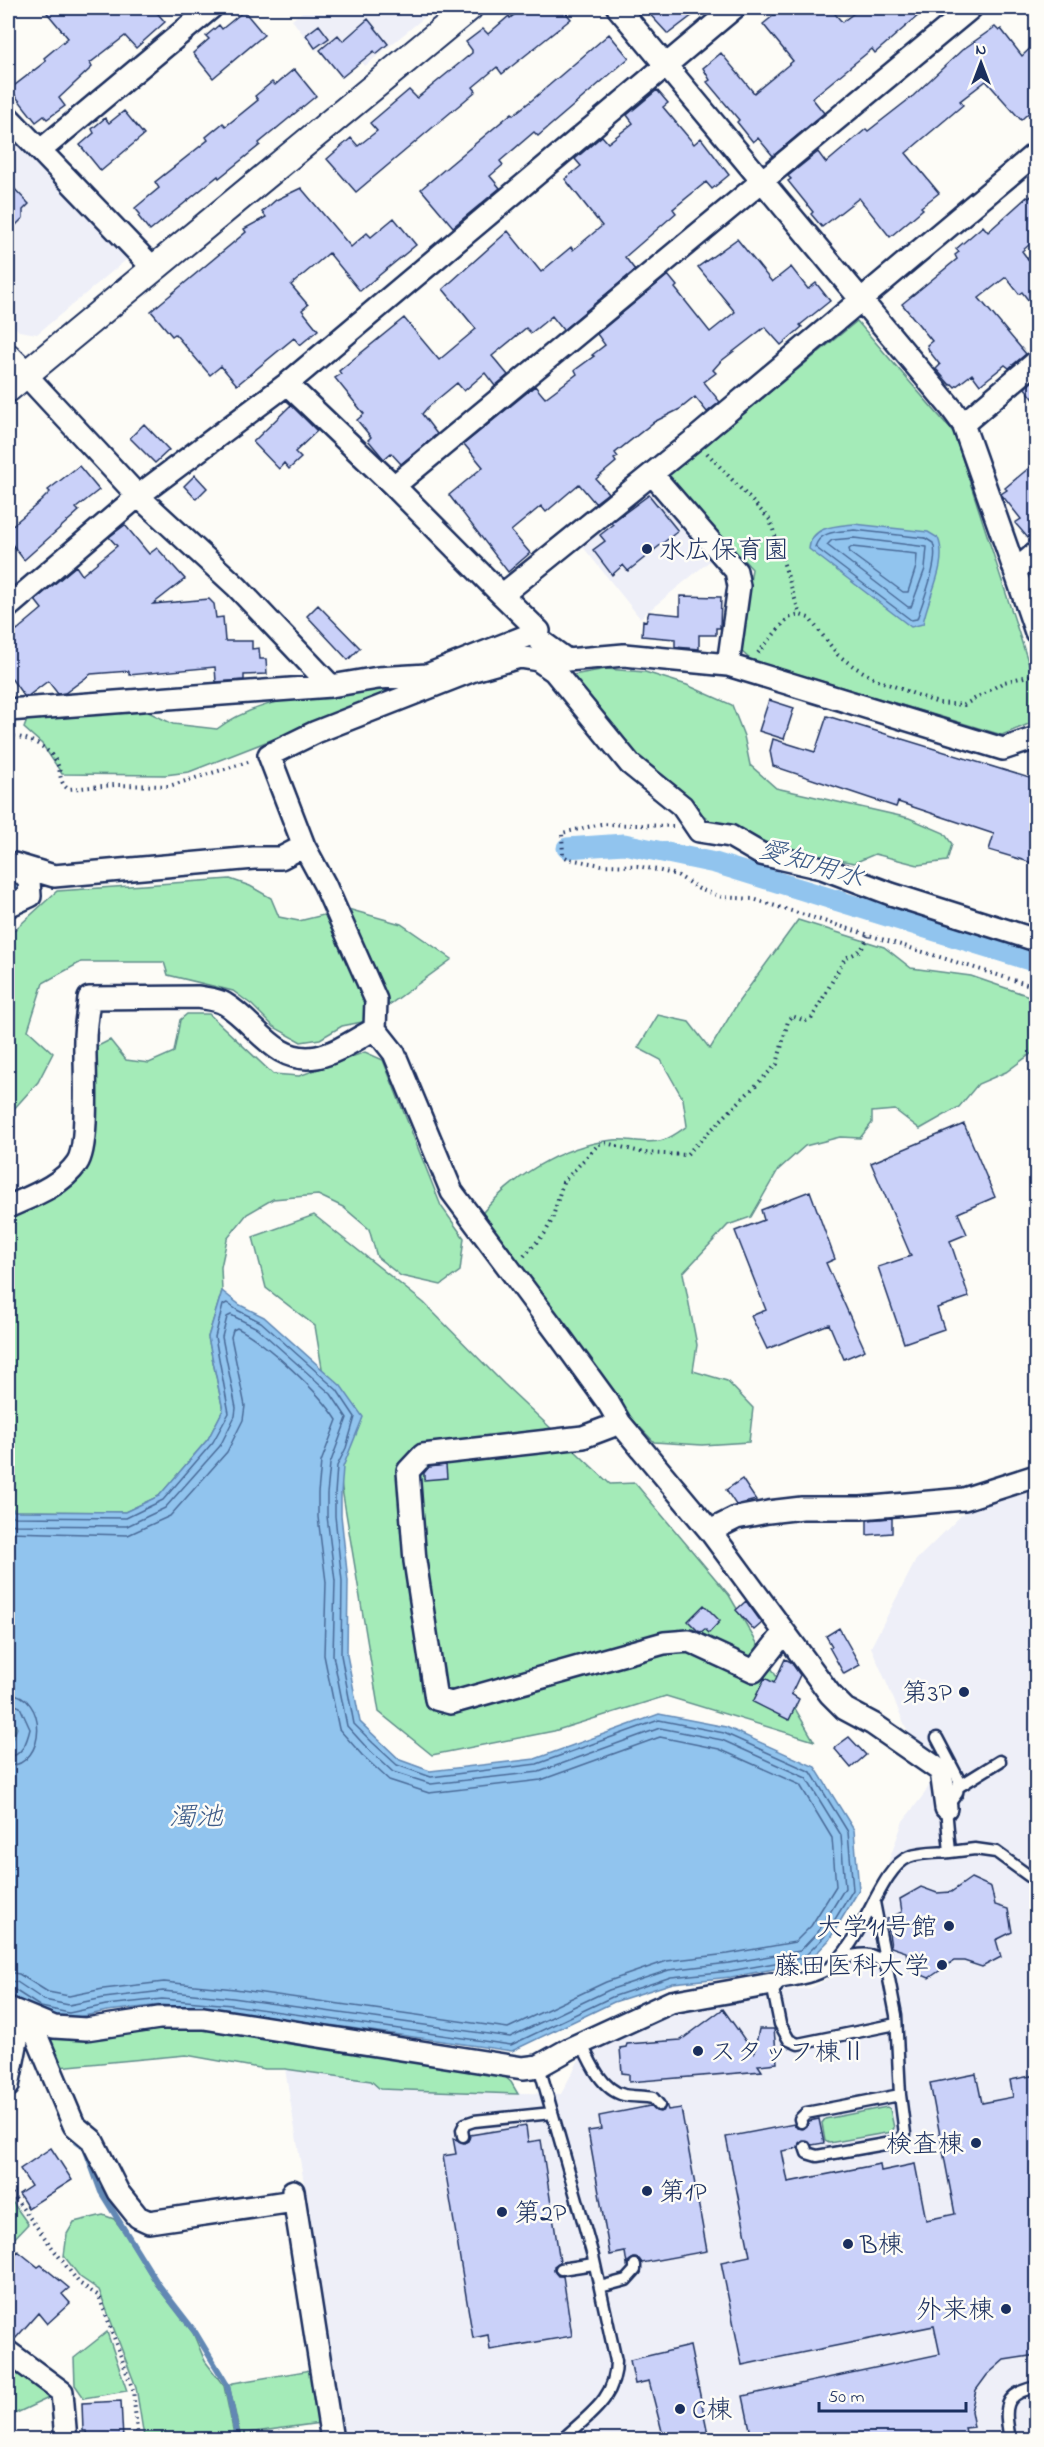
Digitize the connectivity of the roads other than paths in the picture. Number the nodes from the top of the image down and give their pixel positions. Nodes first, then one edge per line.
1 (211, 8) edge
2 (469, 8) edge
3 (618, 8) edge
4 (734, 8) edge
5 (971, 8) edge
6 (666, 64) junction
7 (8, 117) edge
8 (41, 150) junction
9 (1036, 153) edge
10 (762, 182) junction
11 (154, 269) junction
12 (861, 298) junction
13 (1036, 362) edge
14 (13, 374) edge
15 (287, 384) junction
16 (963, 424) junction
17 (652, 474) junction
18 (394, 486) junction
19 (138, 496) junction
20 (1036, 553) edge
21 (1015, 571) junction
22 (502, 596) junction
23 (8, 607) edge
24 (1036, 632) edge
25 (531, 634) junction
26 (728, 664) junction
27 (332, 686) junction
28 (8, 710) edge
29 (1036, 738) edge
30 (304, 846) junction
31 (11, 865) edge
32 (8, 906) edge
33 (1036, 940) edge
34 (375, 1029) junction
35 (8, 1207) edge
36 (620, 1423) junction
37 (1036, 1476) edge
38 (710, 1531) junction
39 (784, 1633) junction
40 (938, 1738) dead end
41 (1000, 1761) dead end
42 (958, 1787) junction
43 (946, 1808) junction
44 (950, 1852) junction
45 (1036, 1881) edge
46 (874, 1902) junction
47 (840, 1958) junction
48 (886, 1966) junction
49 (772, 1984) junction
50 (20, 2013) edge
51 (896, 2024) junction
52 (582, 2043) junction
53 (539, 2066) junction
54 (8, 2086) edge
55 (900, 2095) junction
56 (659, 2105) dead end
57 (552, 2113) junction
58 (801, 2122) dead end
59 (463, 2136) dead end
60 (805, 2147) dead end
61 (594, 2264) junction
62 (635, 2265) dead end
63 (561, 2269) dead end
64 (600, 2287) junction
65 (8, 2352) edge
66 (1036, 2387) edge
67 (66, 2439) edge
68 (332, 2439) edge
69 (562, 2439) edge
70 (1010, 2439) edge

1 - 8 street
2 - 11 street
3 - 6 street
4 - 6 street
5 - 10 street
6 - 10 street
6 - 15 street
7 - 8 street
8 - 11 street
9 - 12 street
10 - 12 street
10 - 18 street
11 - 14 street
12 - 16 street
12 - 17 street
13 - 16 street
14 - 19 street
15 - 18 street
15 - 19 street
16 - 21 street
17 - 22 street
17 - 26 street
18 - 22 street
19 - 23 street
19 - 27 street
20 - 21 street
21 - 24 street
22 - 25 street
25 - 26 street
25 - 27 street
26 - 29 street
27 - 28 street
30 - 31 street
30 - 33 street
30 - 34 street
31 - 32 street
34 - 35 street
34 - 36 street
36 - 38 street
36 - 39 street
37 - 38 street
38 - 39 street
39 - 43 street
40 - 42 lane
41 - 42 lane
42 - 43 lane
43 - 44 lane
44 - 45 lane
44 - 46 lane
46 - 47 lane
46 - 48 lane
47 - 48 lane
47 - 49 lane
48 - 51 lane
49 - 51 lane
49 - 52 street
50 - 53 street
50 - 54 street
50 - 68 street
51 - 55 lane
52 - 53 street
52 - 56 lane
53 - 57 lane
55 - 58 lane
55 - 60 lane
57 - 59 lane
57 - 61 lane
61 - 63 lane
61 - 64 lane
62 - 64 lane
64 - 69 lane
65 - 67 street
66 - 70 lane

